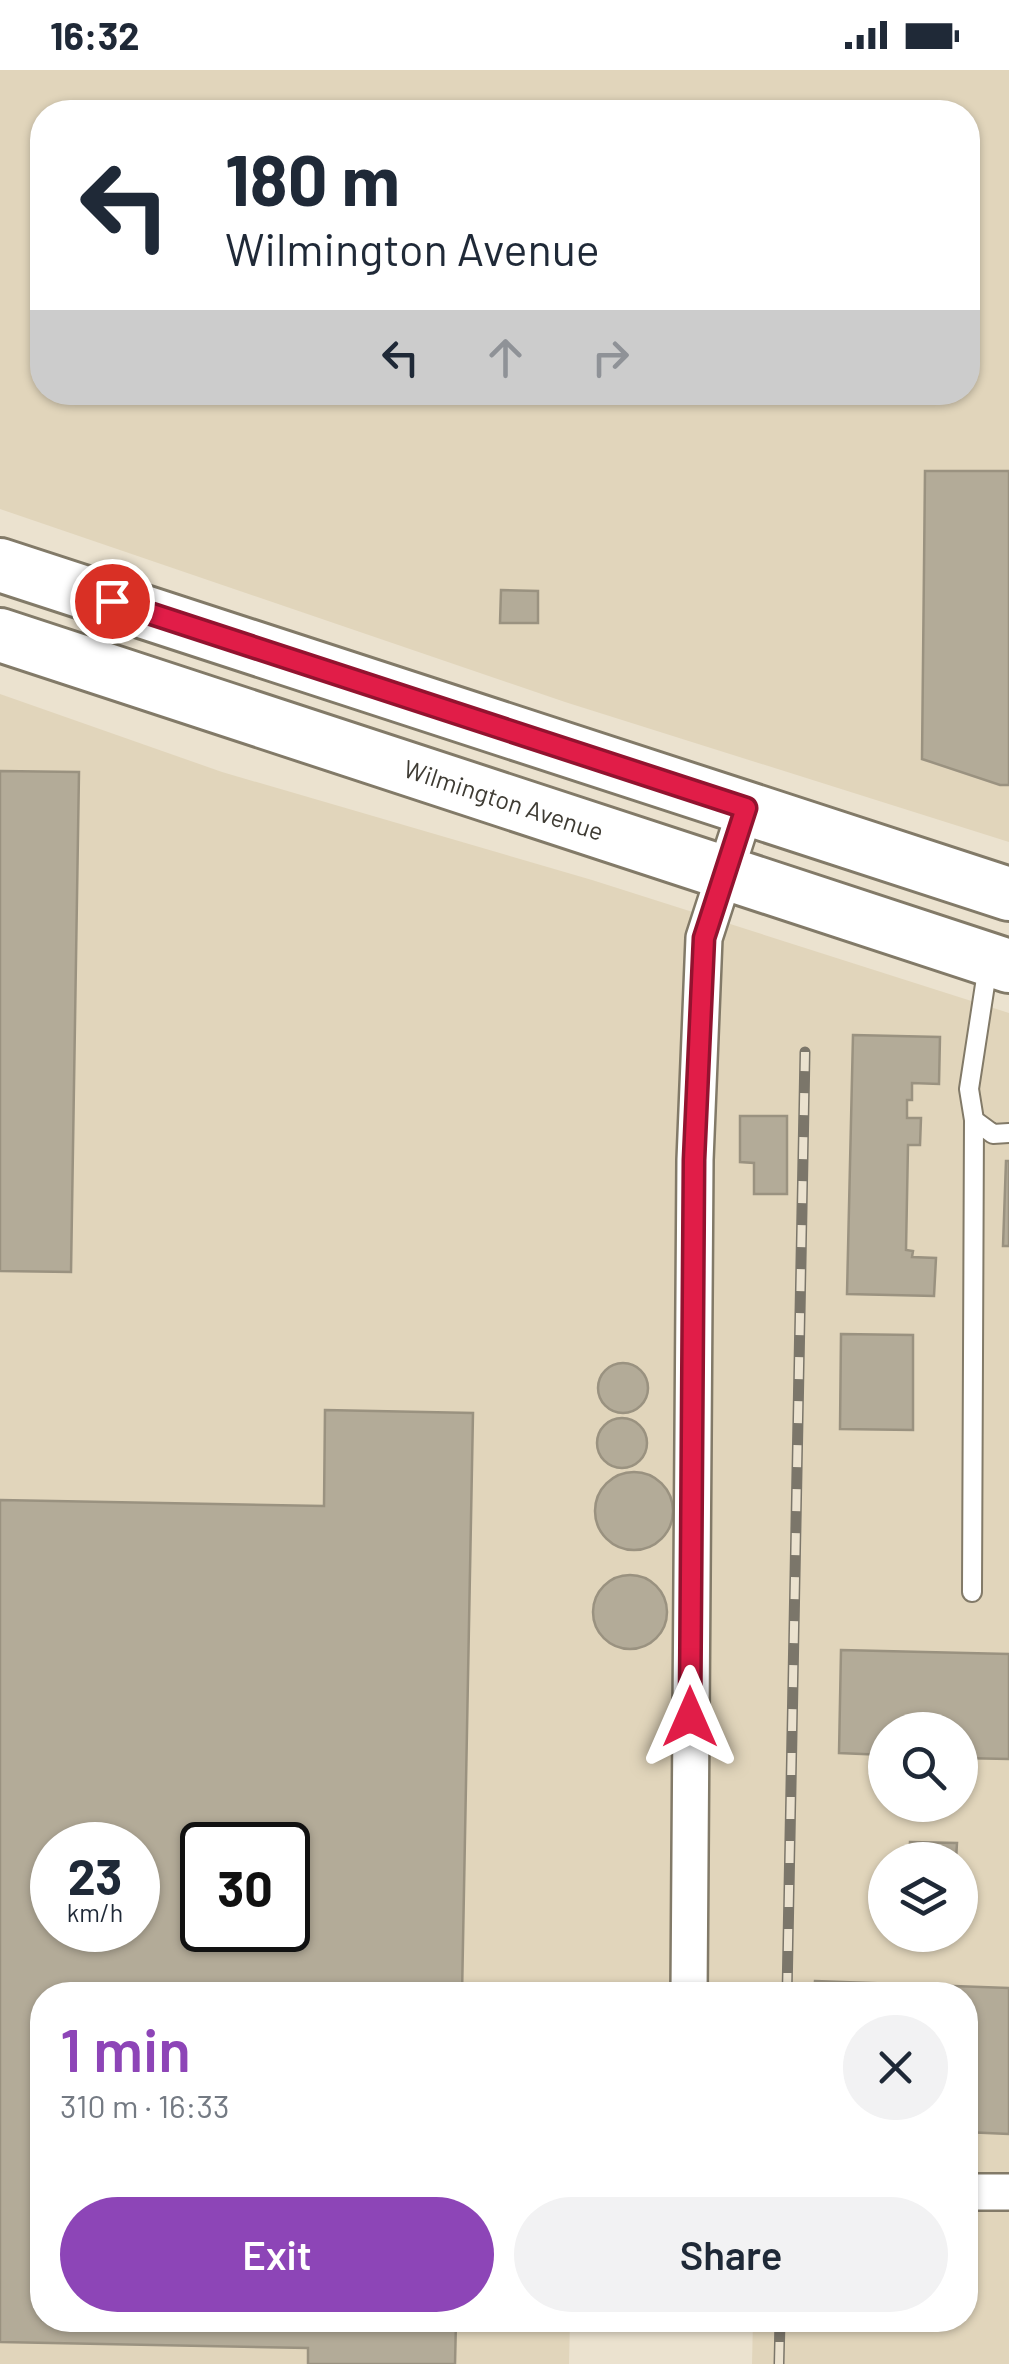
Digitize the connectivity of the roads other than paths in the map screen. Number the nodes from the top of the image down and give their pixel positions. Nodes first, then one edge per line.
1 (0, 565) edge
2 (0, 634) edge
3 (746, 808) junction
4 (725, 873) junction
5 (1009, 894) edge
6 (999, 963) edge
7 (974, 1120) junction
8 (1009, 1133) edge
9 (972, 1592) dead end
10 (688, 1982) edge
11 (978, 2192) edge
12 (1009, 2192) edge

1 - 3 main road
2 - 4 main road, Wilmington Avenue
3 - 4 street
3 - 5 main road
4 - 6 main road, Wilmington Avenue
4 - 10 street
6 - 7 lane
7 - 8 lane
7 - 9 lane
11 - 12 street

